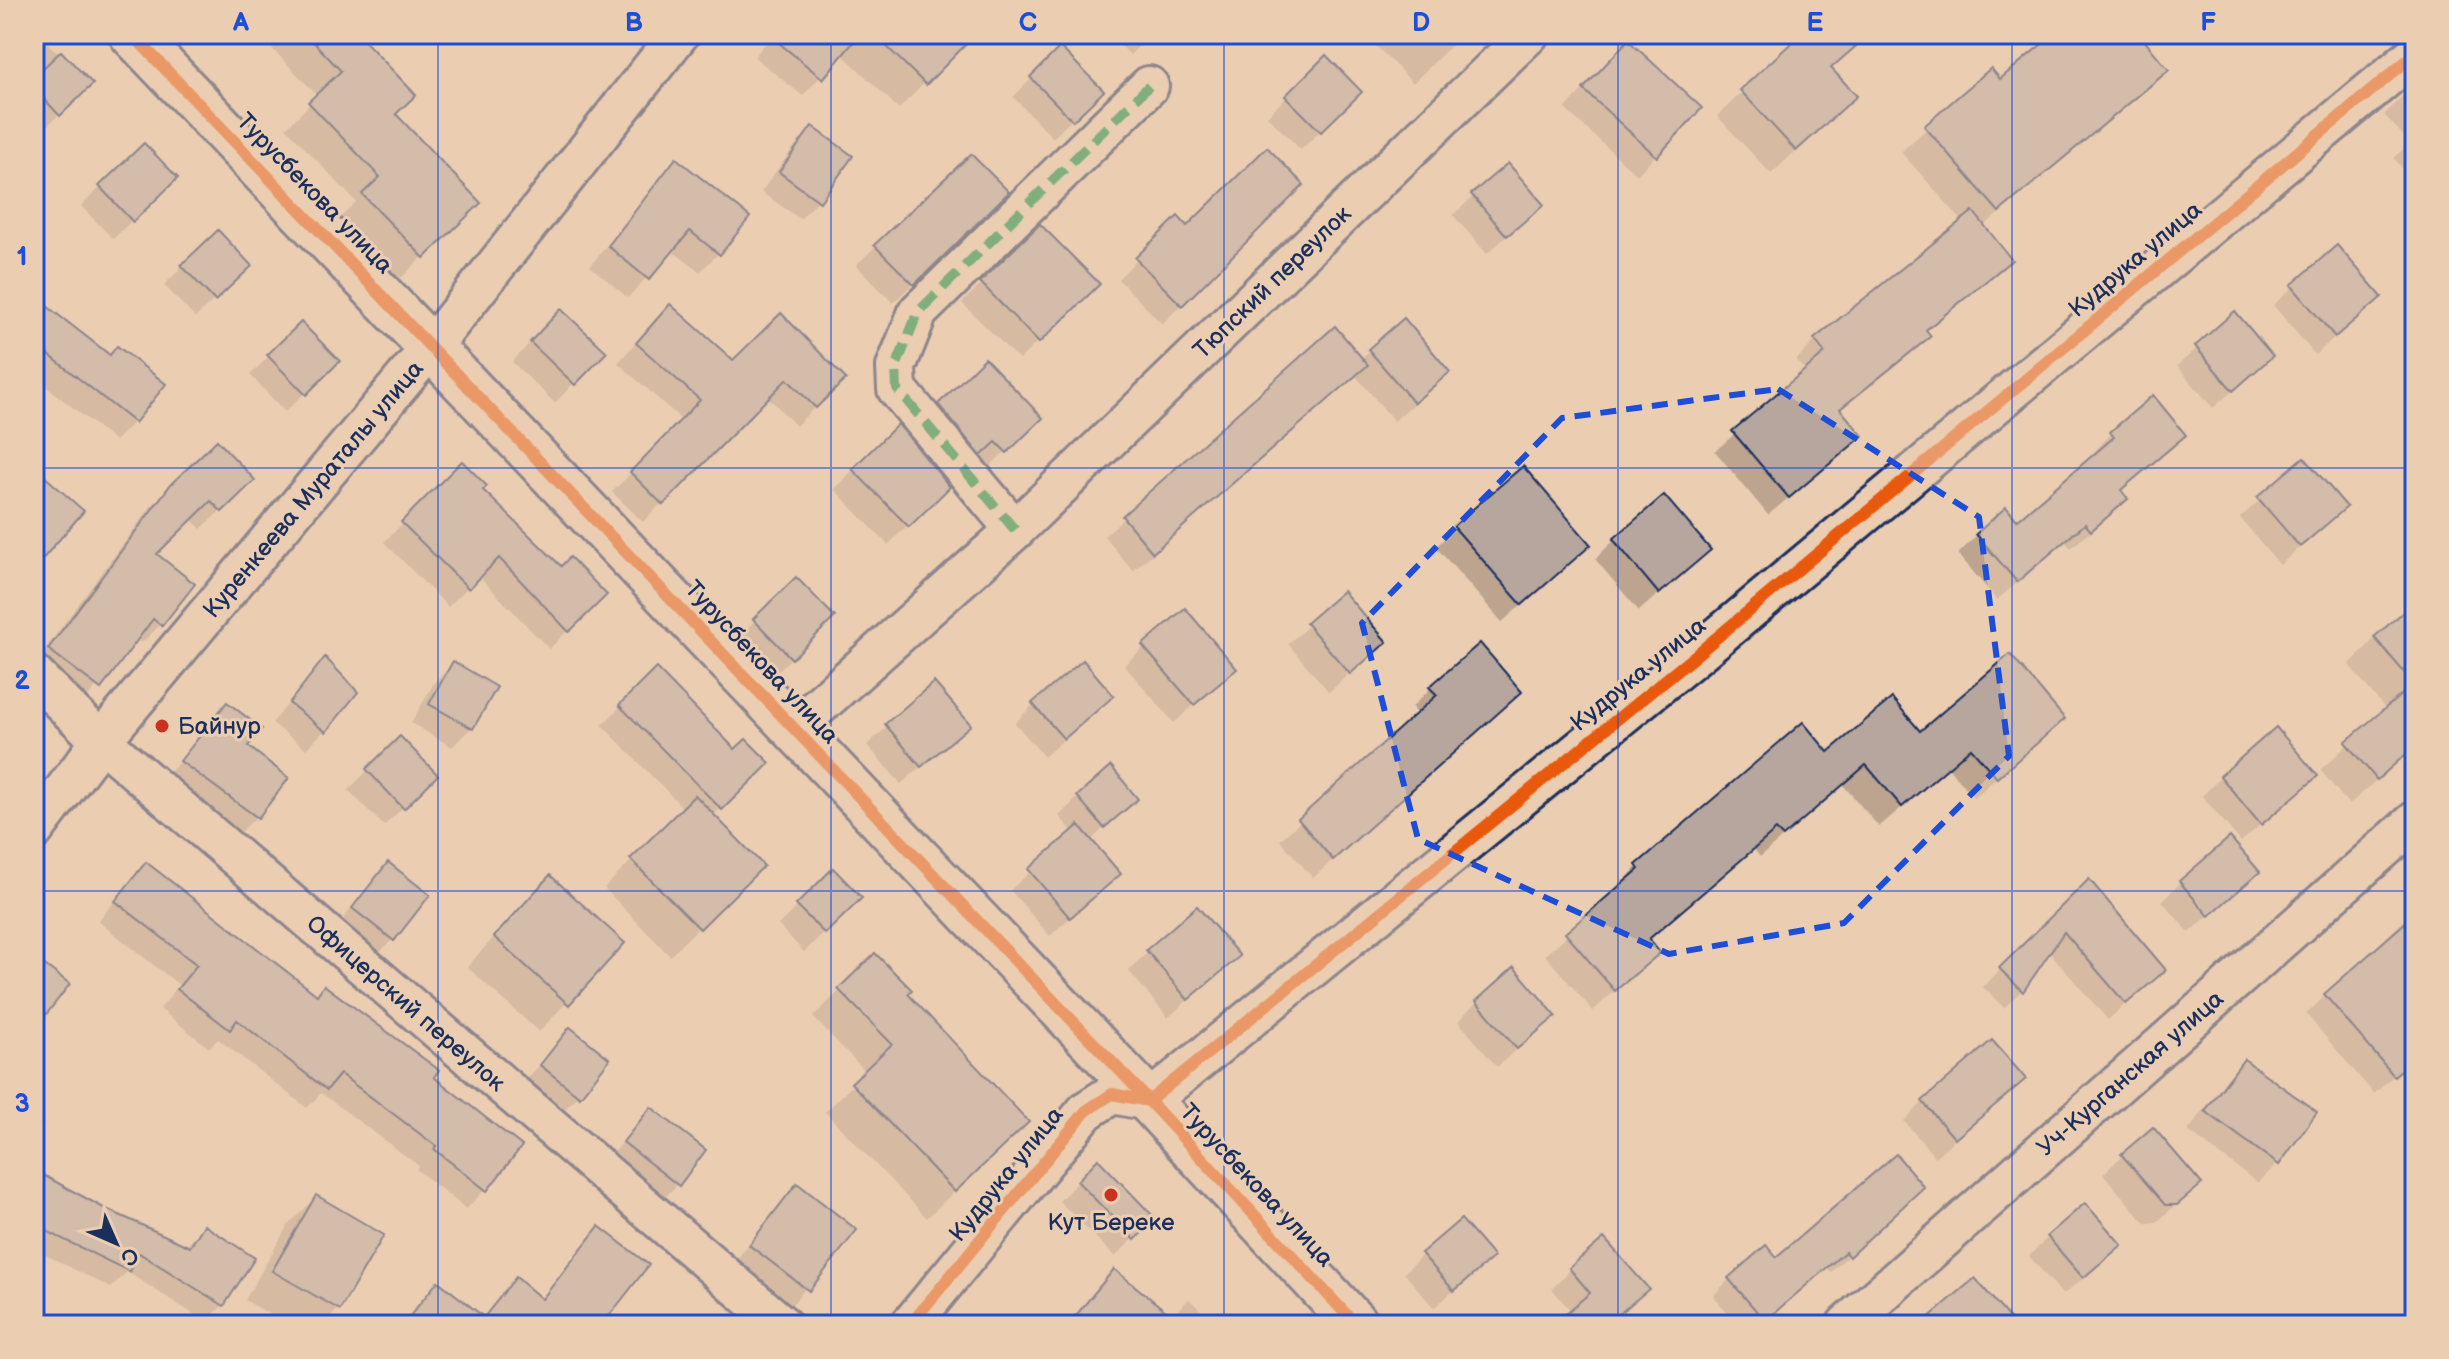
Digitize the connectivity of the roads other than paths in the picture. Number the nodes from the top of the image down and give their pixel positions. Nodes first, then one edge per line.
1 (132, 34) edge
2 (679, 34) edge
3 (1529, 34) edge
4 (2415, 54) edge
5 (1149, 86) dead end
6 (432, 346) junction
7 (1015, 530) junction
8 (34, 675) edge
9 (794, 728) junction
10 (101, 741) junction
11 (2415, 821) edge
12 (34, 830) edge
13 (1149, 1101) junction
14 (782, 1325) edge
15 (910, 1325) edge
16 (1356, 1325) edge
17 (1846, 1325) edge

1 - 6 street, Турусбекова улица
2 - 6 street, Куренкеева Мураталы улица
3 - 7 street, Тюпский переулок
4 - 13 street, Кудрука улица
5 - 7 street
6 - 9 street, Турусбекова улица
6 - 10 street, Куренкеева Мураталы улица
7 - 9 street, Тюпский переулок
8 - 10 street, Офицерский переулок
9 - 13 street, Турусбекова улица
10 - 12 street, Куренкеева Мураталы улица
10 - 14 street, Офицерский переулок
11 - 17 street, Уч-Курганская улица
13 - 15 street, Кудрука улица
13 - 16 street, Турусбекова улица

